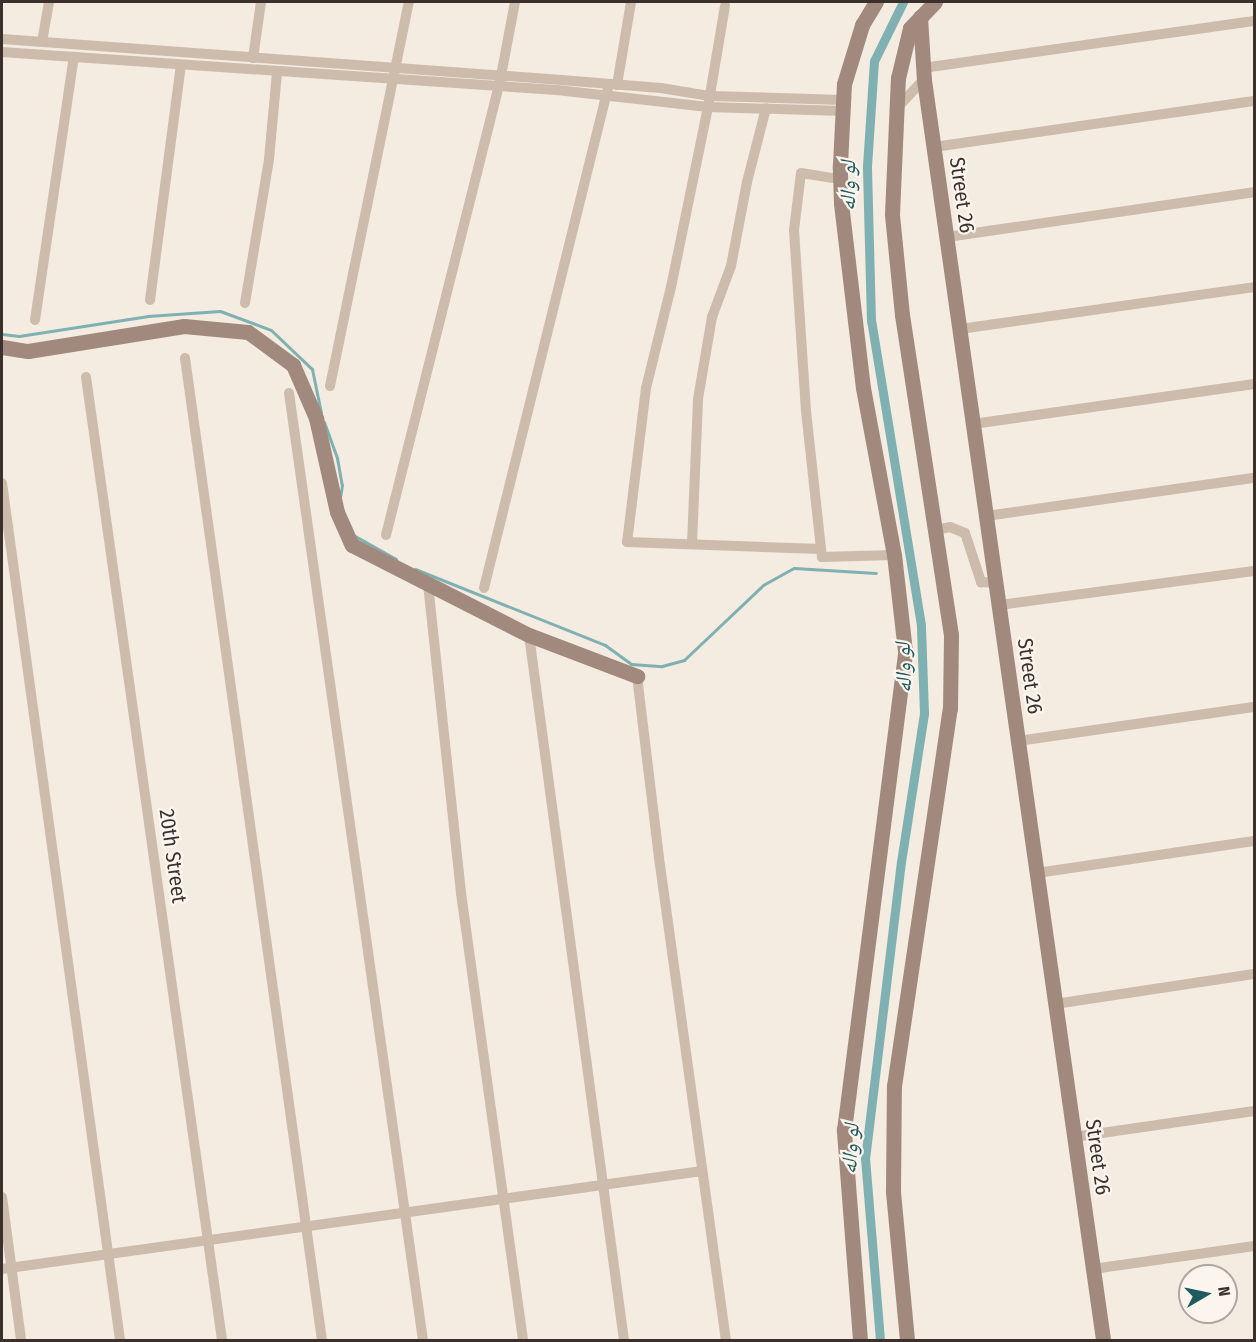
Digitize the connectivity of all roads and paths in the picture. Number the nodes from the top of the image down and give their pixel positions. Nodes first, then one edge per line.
1 (49, 2) edge
2 (261, 2) edge
3 (409, 2) edge
4 (515, 2) edge
5 (631, 2) edge
6 (876, 2) edge
7 (935, 2) edge
8 (724, 6) dead end
9 (920, 17) junction
10 (1254, 21) edge
11 (2, 39) edge
12 (42, 42) junction
13 (2, 52) edge
14 (75, 57) junction
15 (253, 58) junction
16 (181, 66) junction
17 (395, 69) junction
18 (927, 72) junction
19 (277, 73) junction
20 (501, 76) junction
21 (393, 81) junction
22 (496, 88) junction
23 (611, 88) junction
24 (709, 101) junction
25 (1254, 101) edge
26 (843, 105) junction
27 (766, 108) junction
28 (897, 108) junction
29 (934, 147) junction
30 (840, 179) junction
31 (1254, 192) edge
32 (947, 237) junction
33 (1254, 287) edge
34 (150, 300) dead end
35 (245, 303) dead end
36 (34, 320) dead end
37 (960, 329) junction
38 (2, 347) edge
39 (185, 358) dead end
40 (87, 377) dead end
41 (1254, 384) edge
42 (330, 386) dead end
43 (289, 393) dead end
44 (973, 424) junction
45 (1254, 478) edge
46 (2, 483) edge
47 (986, 516) junction
48 (935, 530) junction
49 (386, 535) dead end
50 (692, 544) junction
51 (821, 549) junction
52 (894, 555) junction
53 (1254, 572) edge
54 (996, 583) junction
55 (428, 584) junction
56 (484, 588) dead end
57 (999, 605) junction
58 (529, 635) junction
59 (637, 676) joint
60 (1254, 707) edge
61 (1018, 741) junction
62 (1254, 841) edge
63 (1036, 873) junction
64 (1254, 975) edge
65 (1055, 1004) junction
66 (1254, 1111) edge
67 (1074, 1137) junction
68 (702, 1171) junction
69 (602, 1185) junction
70 (2, 1197) edge
71 (503, 1199) junction
72 (404, 1213) junction
73 (306, 1227) junction
74 (207, 1241) junction
75 (1254, 1246) edge
76 (108, 1254) junction
77 (7, 1269) edge
78 (1093, 1269) junction
79 (21, 1341) edge
80 (120, 1341) edge
81 (222, 1341) edge
82 (322, 1341) edge
83 (423, 1341) edge
84 (523, 1341) edge
85 (624, 1341) edge
86 (726, 1341) edge
87 (860, 1341) edge
88 (908, 1341) edge
89 (1102, 1341) edge

1 - 12 street
2 - 15 street
3 - 17 street
4 - 20 street
5 - 23 street
6 - 26 street
7 - 9 street
8 - 24 street
9 - 18 street, Street 26
9 - 28 street
10 - 18 street
11 - 12 street
12 - 15 street
13 - 14 street
14 - 16 street
14 - 36 street
15 - 17 street
16 - 19 street
16 - 34 street
17 - 20 street
17 - 21 street
18 - 28 street
18 - 29 street, Street 26
19 - 21 street
19 - 35 street
20 - 22 street
20 - 23 street
21 - 22 street
21 - 42 street
22 - 23 street
22 - 49 street
23 - 24 street
23 - 56 street
24 - 26 street
24 - 27 street
24 - 50 street
25 - 29 street
26 - 27 street
26 - 30 street
27 - 50 street
28 - 48 street
29 - 32 street, Street 26
30 - 51 street
30 - 52 street
31 - 32 street
32 - 37 street, Street 26
33 - 37 street
37 - 44 street, Street 26
38 - 55 street
39 - 73 street
40 - 74 street, 20th Street
41 - 44 street
43 - 72 street
44 - 47 street, Street 26
45 - 47 street
46 - 76 street
47 - 54 street, Street 26
48 - 54 street
48 - 88 street
50 - 51 street
51 - 52 street
52 - 87 street
53 - 57 street
54 - 57 street, Street 26
55 - 58 street
55 - 71 street
57 - 61 street, Street 26
58 - 59 street
58 - 69 street
59 - 68 street
60 - 61 street
61 - 63 street, Street 26
62 - 63 street
63 - 65 street, Street 26
64 - 65 street
65 - 67 street, Street 26
66 - 67 street
67 - 78 street, Street 26
68 - 69 street
68 - 86 street
69 - 71 street
69 - 85 street
70 - 77 street
71 - 72 street
71 - 84 street
72 - 73 street
72 - 83 street
73 - 74 street
73 - 82 street
74 - 76 street
74 - 81 street, 20th Street
75 - 78 street
76 - 77 street
76 - 80 street
77 - 79 street
78 - 89 street, Street 26

